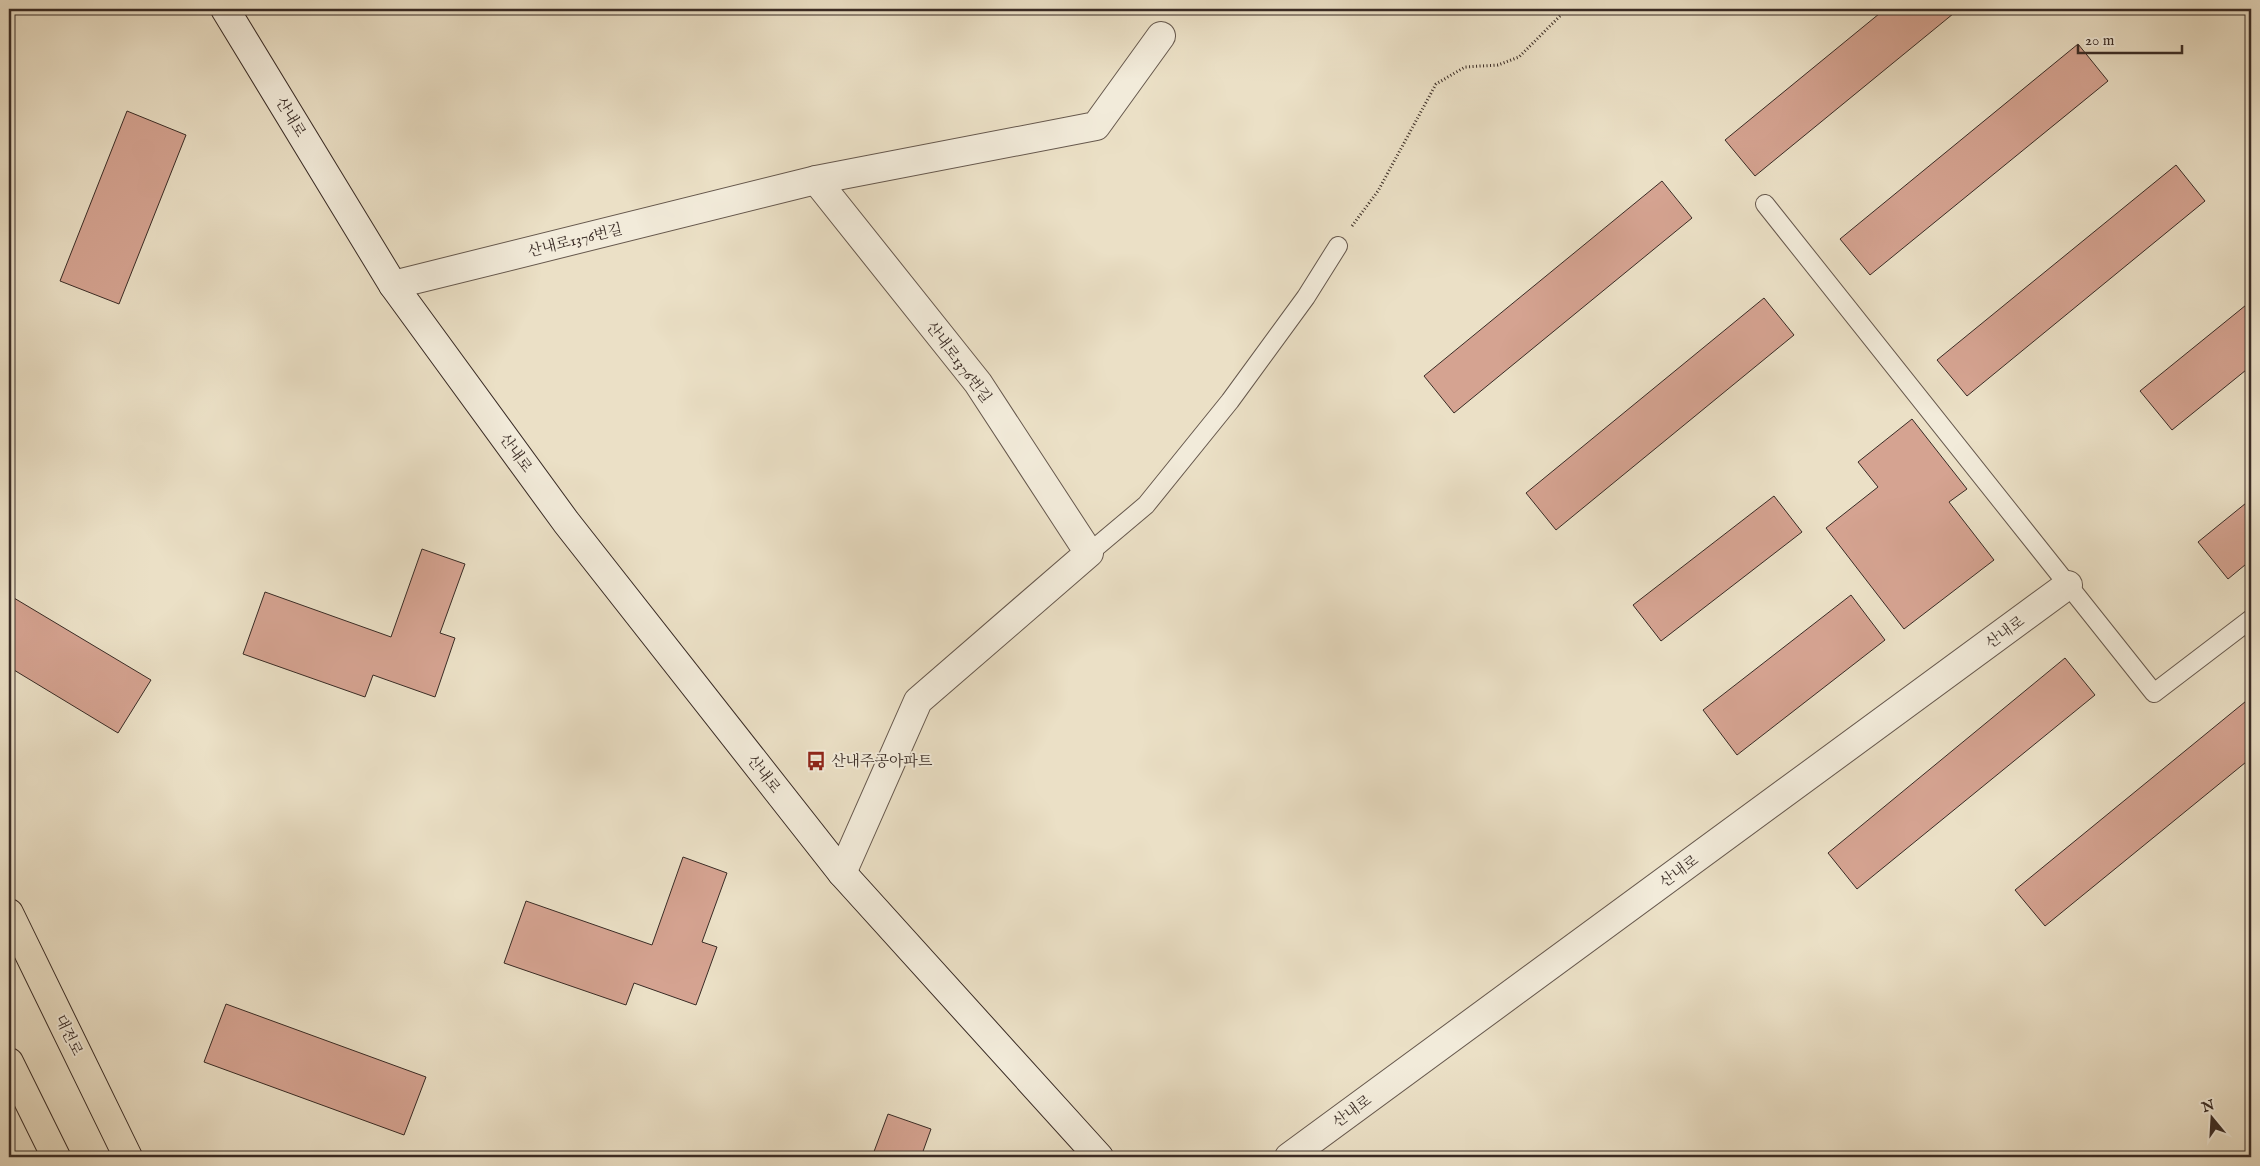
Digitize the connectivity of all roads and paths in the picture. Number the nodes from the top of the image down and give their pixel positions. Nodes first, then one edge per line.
1 (224, 9) edge
2 (1567, 9) edge
3 (1161, 36) dead end
4 (816, 180) junction
5 (1765, 204) dead end
6 (1338, 246) joint
7 (393, 285) junction
8 (1089, 553) junction
9 (2068, 585) junction
10 (2251, 619) edge
11 (842, 873) junction
12 (9, 914) edge
13 (9, 1062) edge
14 (56, 1157) edge
15 (128, 1157) edge
16 (1099, 1157) edge
17 (1289, 1157) edge

1 - 7 street, 산내로
2 - 6 path
3 - 4 street, 산내로1376번길
4 - 7 street, 산내로1376번길
4 - 8 street, 산내로1376번길
5 - 9 lane
6 - 8 lane
7 - 11 street, 산내로
8 - 11 street
9 - 10 lane
9 - 17 street, 산내로
11 - 16 street, 산내로
12 - 15 main road, 대전로
13 - 14 main road

